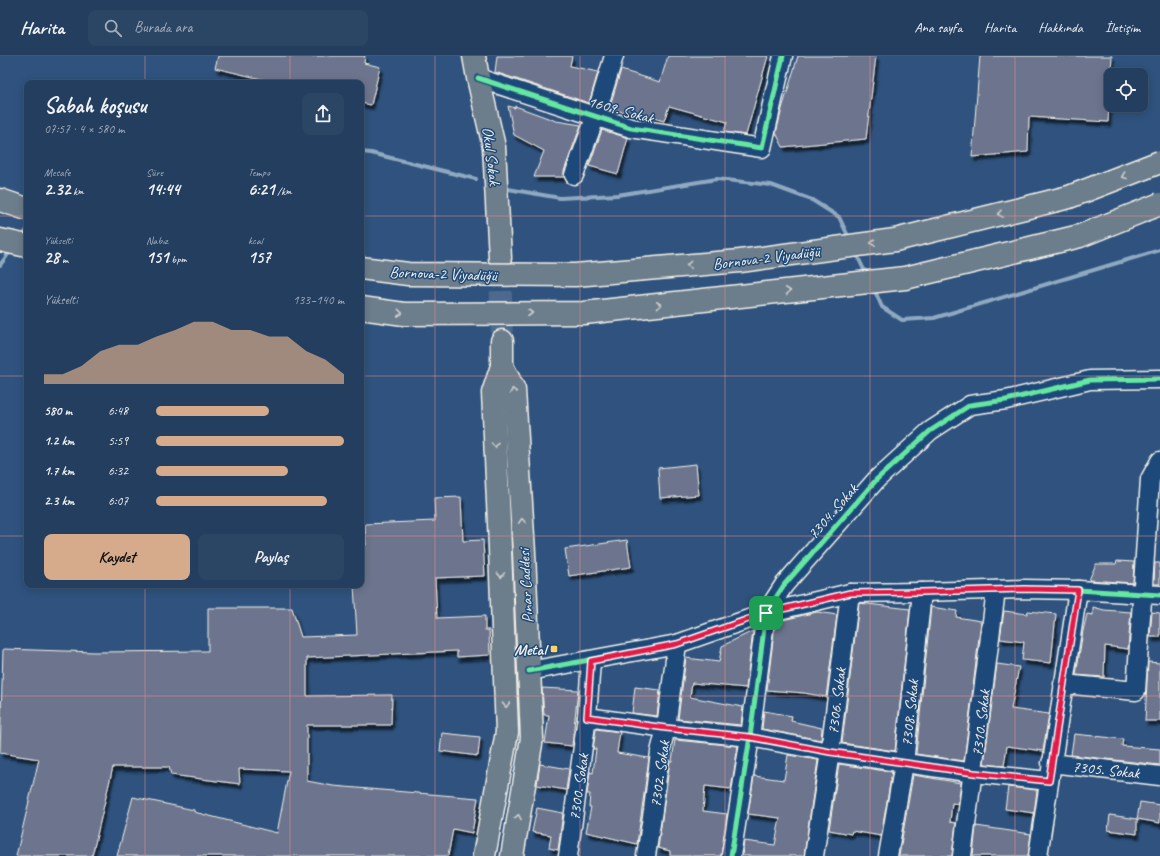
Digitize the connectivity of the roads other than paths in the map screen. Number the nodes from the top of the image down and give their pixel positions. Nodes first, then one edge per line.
1 (474, 56) edge
2 (614, 56) edge
3 (783, 56) edge
4 (478, 78) junction
5 (596, 118) junction
6 (1160, 162) edge
7 (574, 175) dead end
8 (0, 200) edge
9 (1160, 204) edge
10 (24, 208) edge
11 (0, 240) edge
12 (24, 245) edge
13 (500, 258) tunnel mouth
14 (364, 268) edge
15 (364, 308) edge
16 (502, 341) tunnel mouth
17 (502, 366) junction
18 (1160, 380) edge
19 (1160, 461) edge
20 (996, 590) junction
21 (1078, 590) junction
22 (922, 592) junction
23 (850, 593) junction
24 (1142, 594) junction
25 (1160, 595) edge
26 (766, 613) junction
27 (677, 644) junction
28 (591, 661) junction
29 (529, 671) junction
30 (1063, 684) junction
31 (587, 717) junction
32 (666, 728) junction
33 (750, 737) junction
34 (830, 752) junction
35 (904, 763) junction
36 (1052, 763) junction
37 (974, 773) junction
38 (1160, 776) edge
39 (1049, 781) junction
40 (484, 856) edge
41 (512, 856) edge
42 (568, 856) edge
43 (646, 856) edge
44 (731, 856) edge
45 (814, 856) edge
46 (888, 856) edge
47 (962, 856) edge
48 (1038, 856) edge

1 - 4 main road, Okul Sokak
2 - 5 street
3 - 5 street, 1609. Sokak
4 - 5 street, 1609. Sokak
4 - 13 main road, Okul Sokak
5 - 7 street
6 -> 14 main road, Bornova-2 Viyadüğü, bridge
8 - 10 main road
15 -> 9 main road, bridge
11 - 12 main road
16 - 17 main road, Pınar Caddesi
29 -> 17 main road, Pınar Caddesi
17 -> 40 main road, Pınar Caddesi
18 - 26 street, 7304. Sokak
19 - 24 street
20 - 21 street
20 - 22 street
20 - 37 street, 7310. Sokak
21 - 24 street
21 - 30 street
22 - 23 street
22 - 35 street, 7308. Sokak
23 - 26 street
23 - 34 street, 7306. Sokak
24 - 25 street
24 - 30 street
26 - 27 street
26 - 33 street, 7304. Sokak
27 - 28 street
27 - 32 street, 7302. Sokak
28 - 29 street
28 - 31 street
41 -> 29 main road, Pınar Caddesi
30 - 36 street
31 - 32 street, 7305. Sokak
31 - 42 street, 7300. Sokak
32 - 33 street, 7305. Sokak
32 - 43 street, 7302. Sokak
33 - 34 street, 7305. Sokak
33 - 44 street, 7304. Sokak
34 - 35 street, 7305. Sokak
34 - 45 street, 7306. Sokak
35 - 37 street, 7305. Sokak
35 - 46 street, 7308. Sokak
36 - 38 street, 7305. Sokak
36 - 39 street
37 - 39 street, 7305. Sokak
37 - 47 street, 7310. Sokak
39 - 48 street

